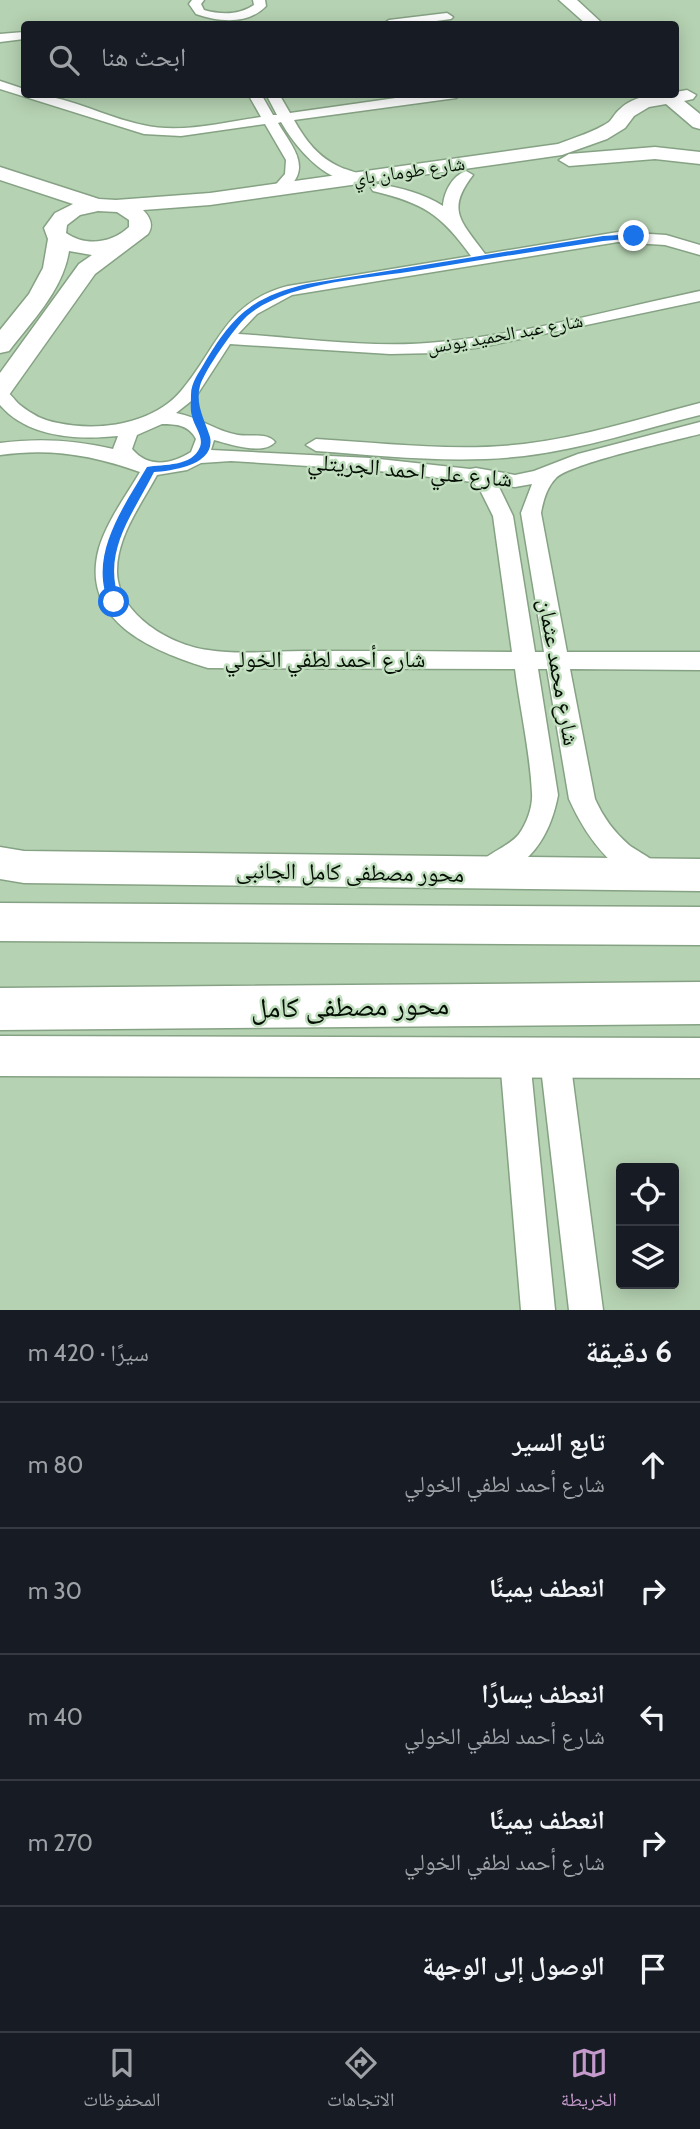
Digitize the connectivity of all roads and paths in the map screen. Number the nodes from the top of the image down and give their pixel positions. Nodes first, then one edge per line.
1 (548, 0) edge
2 (567, 0) edge
3 (192, 1) edge
4 (260, 5) edge
5 (446, 17) edge
6 (210, 19) edge
7 (245, 21) edge
8 (413, 21) edge
9 (572, 21) edge
10 (592, 21) edge
11 (21, 36) edge
12 (0, 38) edge
13 (0, 85) edge
14 (21, 92) edge
15 (679, 96) edge
16 (40, 98) edge
17 (86, 98) edge
18 (256, 98) edge
19 (274, 98) edge
20 (407, 98) edge
21 (657, 98) edge
22 (636, 101) edge
23 (72, 108) junction
24 (286, 118) junction
25 (270, 121) junction
26 (700, 122) edge
27 (618, 124) junction
28 (655, 153) junction
29 (700, 158) edge
30 (0, 173) edge
31 (466, 175) junction
32 (358, 178) junction
33 (378, 188) junction
34 (0, 189) edge
35 (278, 190) junction
36 (108, 206) junction
37 (453, 219) junction
38 (47, 221) junction
39 (131, 235) junction
40 (700, 250) edge
41 (480, 258) junction
42 (700, 296) edge
43 (224, 338) junction
44 (0, 346) edge
45 (195, 386) junction
46 (0, 392) edge
47 (700, 409) edge
48 (140, 424) junction
49 (700, 428) edge
50 (201, 430) junction
51 (546, 447) junction
52 (0, 449) edge
53 (474, 453) junction
54 (197, 457) junction
55 (129, 461) junction
56 (151, 469) junction
57 (549, 474) junction
58 (479, 477) junction
59 (525, 661) junction
60 (557, 661) junction
61 (700, 661) edge
62 (0, 863) edge
63 (482, 873) junction
64 (654, 875) junction
65 (700, 875) edge
66 (0, 922) edge
67 (700, 926) edge
68 (700, 1003) edge
69 (0, 1009) edge
70 (0, 1056) edge
71 (700, 1058) edge
72 (515, 1059) junction
73 (555, 1059) junction
74 (538, 1310) edge
75 (586, 1310) edge

1 - 9 street
2 - 10 street
3 - 6 street
4 - 6 street
4 - 7 street
5 - 8 street
11 - 12 street
13 - 14 street
15 - 26 street
16 - 23 street
17 - 23 street
18 - 25 street
19 - 24 street
20 - 24 street
21 - 22 street, شارع طومان باي
22 - 27 street, شارع طومان باي
23 - 25 street
24 - 25 street
24 - 32 street
25 - 35 street
27 - 28 street
27 - 32 street, شارع طومان باي
28 - 29 street, شارع طومان باي
28 - 31 street, شارع طومان باي
30 - 36 street, شارع طومان باي
31 - 33 street, شارع طومان باي
31 - 37 street
32 - 35 street, شارع طومان باي
33 - 37 street
33 - 39 street, شارع طومان باي
34 - 38 street
35 - 36 street, شارع طومان باي
36 - 38 street
36 - 39 street
37 - 41 street
38 - 39 street, شارع طومان باي
38 - 44 street
39 - 46 street
40 - 41 street
41 - 43 street
42 - 43 street, شارع عبد الحميد يونس
43 - 45 street
45 - 48 street
45 - 50 street
46 - 48 street
47 - 51 street, شارع علي احمد الجريتلي
48 - 50 street
48 - 55 street
49 - 57 street, شارع علي احمد الجريتلي
50 - 53 street, شارع علي احمد الجريتلي
50 - 54 street
51 - 53 street, شارع علي احمد الجريتلي
51 - 57 street
52 - 55 street
53 - 58 street, شارع محمد عثمان
54 - 56 street
54 - 58 street, شارع علي احمد الجريتلي
55 - 56 street
56 - 59 street, شارع أحمد لطفي الخولي
57 - 58 street, شارع علي احمد الجريتلي
57 - 60 street, شارع محمد عثمان
58 - 59 street, شارع محمد عثمان
59 - 60 street, شارع أحمد لطفي الخولي
59 - 63 street, شارع محمد عثمان
60 - 61 street, شارع أحمد لطفي الخولي
60 - 64 street, شارع محمد عثمان
62 - 63 street, محور مصطفى كامل الجانبى
63 - 64 street, محور مصطفى كامل الجانبى
64 - 65 street, محور مصطفى كامل الجانبى
66 - 67 main road
68 - 69 main road, محور مصطفى كامل
70 - 72 street
71 - 73 street
72 - 73 street
72 - 74 street
73 - 75 street

